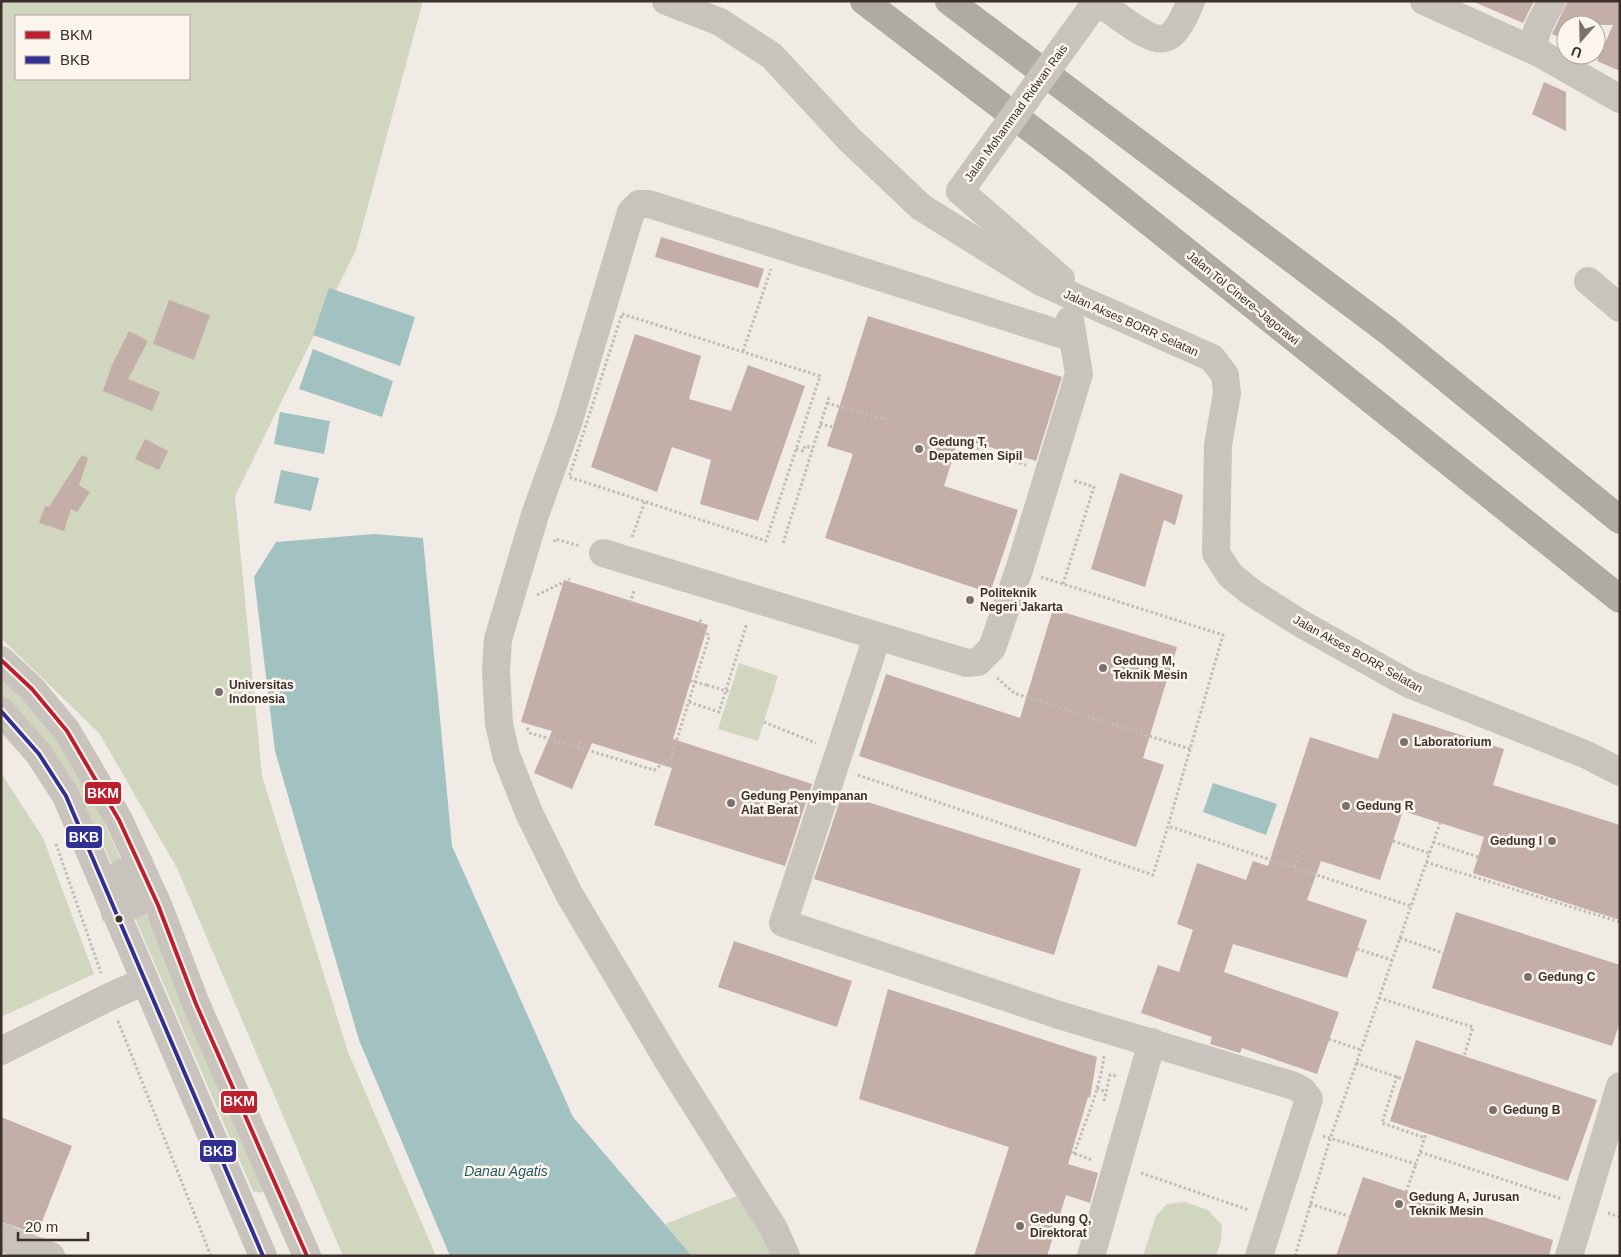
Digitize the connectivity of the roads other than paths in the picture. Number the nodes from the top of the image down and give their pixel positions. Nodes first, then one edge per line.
1 (666, 1) edge
2 (864, 1) edge
3 (948, 1) edge
4 (1192, 1) edge
5 (1424, 1) edge
6 (1552, 1) edge
7 (1537, 52) junction
8 (1620, 99) edge
9 (1588, 281) dead end
10 (1066, 295) junction
11 (1620, 308) edge
12 (1073, 338) junction
13 (1620, 520) edge
14 (613, 556) road end
15 (1620, 599) edge
16 (877, 636) junction
17 (1, 660) edge
18 (1, 711) edge
19 (1620, 772) edge
20 (140, 865) junction
21 (115, 913) junction
22 (145, 981) junction
23 (1152, 1042) junction
24 (1, 1051) edge
25 (1620, 1086) edge
26 (287, 1212) junction
27 (251, 1226) junction
28 (1, 1237) edge
29 (51, 1256) edge
30 (263, 1256) edge
31 (307, 1256) edge
32 (786, 1256) edge
33 (1091, 1256) edge
34 (1259, 1256) edge
35 (1569, 1256) edge

1 - 10 street, Jalan Akses BORR Selatan
2 - 15 highway, Jalan Tol Cinere–Jagorawi
3 - 13 highway
4 - 10 street, Jalan Mohammad Ridwan Rais, bridge
5 - 7 street
6 - 7 street
7 - 8 street
9 - 11 street
10 - 12 street, Jalan Mohammad Ridwan Rais
10 - 19 street, Jalan Akses BORR Selatan
12 - 16 street, Jalan Mohammad Ridwan Rais
12 - 32 street
14 - 16 street
16 - 23 street
17 - 20 street
18 - 21 street
20 - 21 street
20 - 26 street
21 - 22 street
22 - 24 street
22 - 27 street
23 - 33 street
23 - 34 street
25 - 35 street
26 - 27 street
26 - 31 street
27 - 30 street
28 - 29 street

